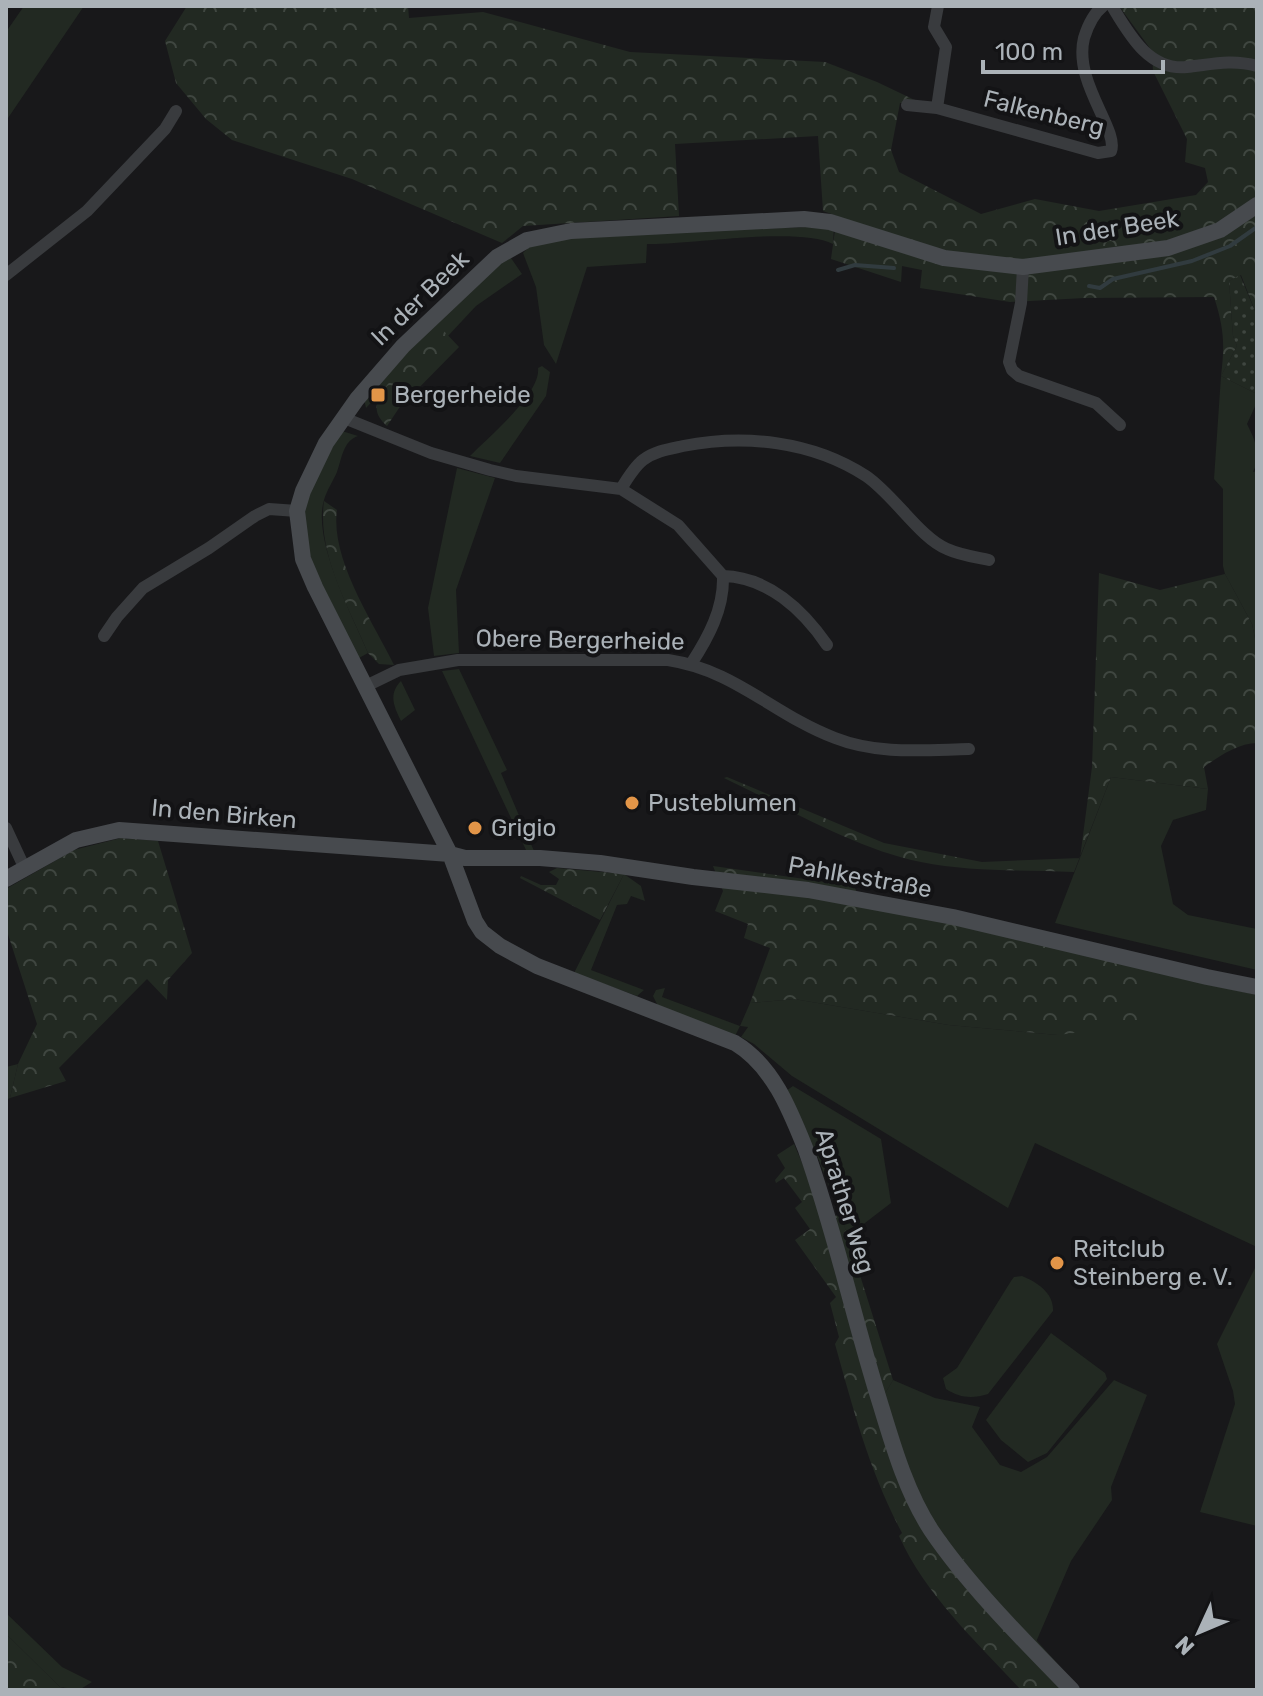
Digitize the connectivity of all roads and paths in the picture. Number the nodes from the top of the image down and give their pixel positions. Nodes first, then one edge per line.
1 (938, 6) edge
2 (1103, 6) edge
3 (1112, 6) edge
4 (1257, 66) edge
5 (907, 105) dead end
6 (937, 108) junction
7 (176, 111) dead end
8 (1257, 205) edge
9 (1023, 267) junction
10 (6, 275) edge
11 (344, 418) junction
12 (1120, 425) dead end
13 (621, 489) junction
14 (297, 511) junction
15 (989, 560) dead end
16 (723, 576) junction
17 (104, 636) dead end
18 (827, 645) dead end
19 (691, 664) junction
20 (366, 686) junction
21 (969, 749) dead end
22 (6, 828) edge
23 (450, 854) junction
24 (25, 869) junction
25 (6, 879) edge
26 (1257, 987) edge
27 (1072, 1690) edge

1 - 6 street
2 - 6 street, Falkenberg
3 - 4 street
5 - 6 street, Falkenberg
7 - 10 street
8 - 9 street, In der Beek
9 - 11 street, In der Beek
9 - 12 street
11 - 13 street
11 - 14 street, In der Beek
13 - 15 street
13 - 16 street
14 - 17 street
14 - 20 street, In der Beek
16 - 18 street
16 - 19 street
19 - 20 street, Obere Bergerheide
19 - 21 street, Obere Bergerheide
20 - 23 street, In der Beek
22 - 24 street
23 - 24 street, In den Birken
23 - 26 street, Pahlkestraße
23 - 27 street, Aprather Weg
24 - 25 street, In den Birken

